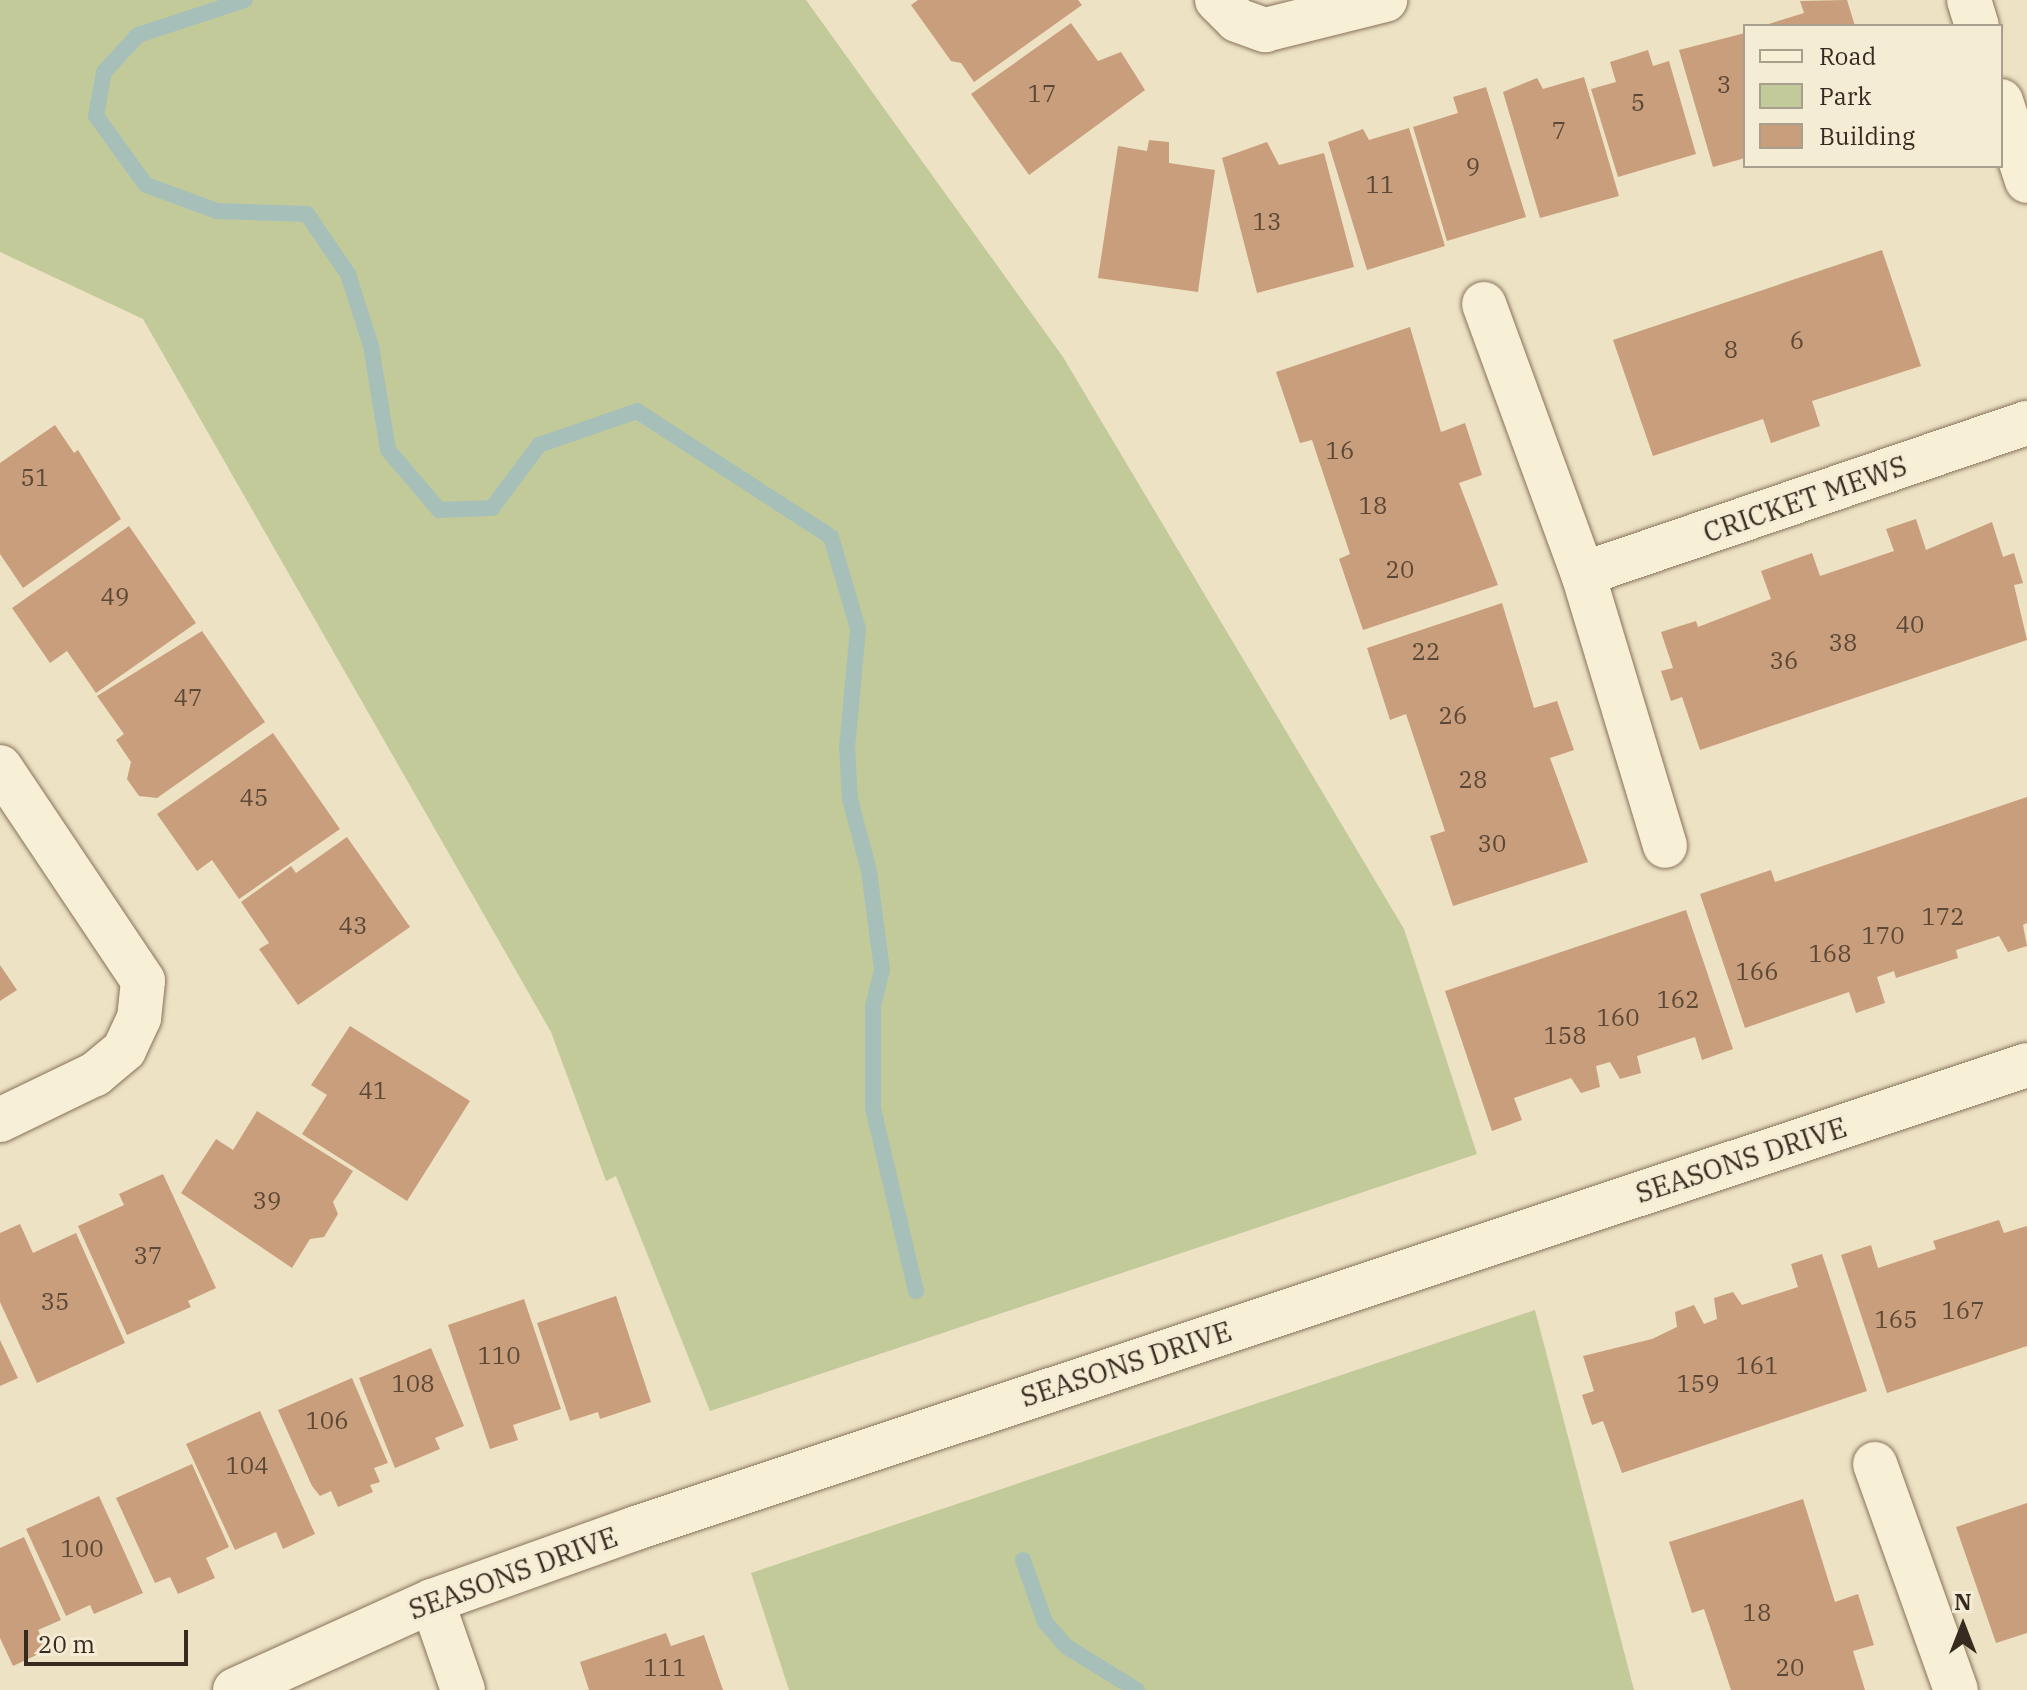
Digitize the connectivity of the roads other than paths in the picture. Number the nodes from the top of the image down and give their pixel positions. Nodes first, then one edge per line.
1 (1217, 0) edge
2 (1385, 0) edge
3 (1969, 0) edge
4 (1976, 24) edge
5 (2003, 107) edge
6 (2027, 181) edge
7 (1484, 304) dead end
8 (2027, 423) edge
9 (1583, 574) junction
10 (0, 767) edge
11 (1665, 846) dead end
12 (2027, 1065) edge
13 (0, 1120) edge
14 (1875, 1464) dead end
15 (432, 1601) junction
16 (235, 1690) edge
17 (463, 1690) edge
18 (1956, 1690) edge

1 - 2 street
3 - 4 street
5 - 6 street
7 - 9 street
8 - 9 street, CRICKET MEWS
9 - 11 street
10 - 13 street
12 - 15 street, SEASONS DRIVE
14 - 18 street
15 - 16 street, SEASONS DRIVE
15 - 17 street

